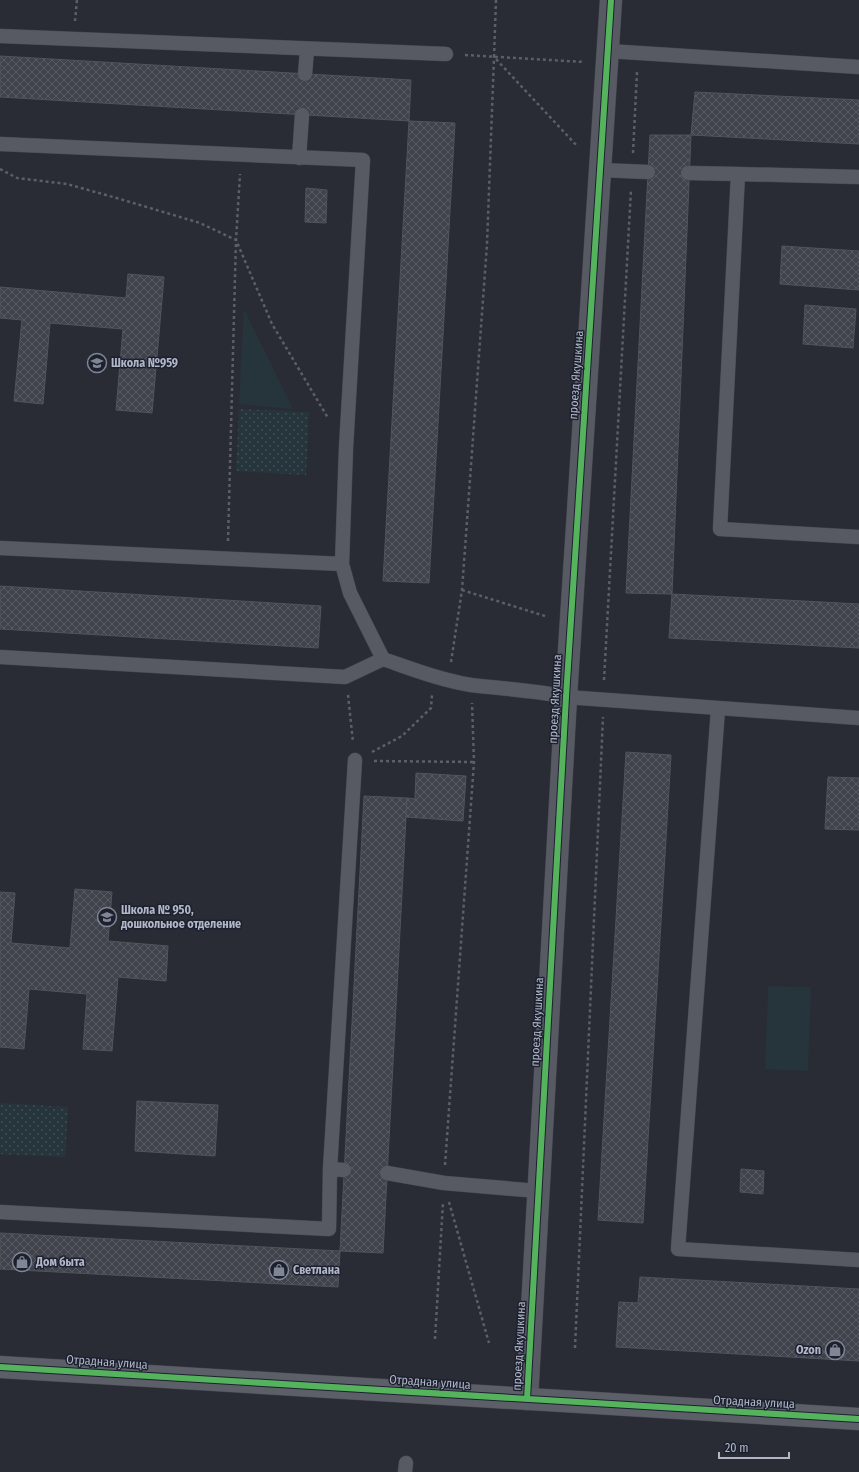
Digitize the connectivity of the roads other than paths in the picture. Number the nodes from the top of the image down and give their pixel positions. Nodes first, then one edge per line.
1 (611, 0) edge
2 (0, 36) edge
3 (307, 50) junction
4 (446, 54) road end
5 (607, 57) junction
6 (859, 67) edge
7 (305, 74) dead end
8 (302, 115) dead end
9 (0, 144) edge
10 (299, 158) junction
11 (600, 170) junction
12 (648, 172) dead end
13 (688, 172) dead end
14 (738, 174) junction
15 (859, 177) edge
16 (859, 538) edge
17 (0, 548) edge
18 (342, 564) junction
19 (0, 657) edge
20 (383, 659) junction
21 (566, 697) junction
22 (718, 709) junction
23 (859, 718) edge
24 (355, 760) road end
25 (387, 1174) dead end
26 (538, 1190) junction
27 (0, 1212) edge
28 (859, 1260) edge
29 (0, 1367) edge
30 (527, 1399) junction
31 (859, 1419) edge

1 - 5 street, проезд Якушкина
2 - 3 lane
3 - 4 lane
3 - 7 lane
5 - 6 lane
5 - 11 street, проезд Якушкина
8 - 10 lane
9 - 10 lane
10 - 18 lane
11 - 12 lane
11 - 21 street, проезд Якушкина
13 - 14 lane
14 - 15 lane
14 - 16 lane
17 - 18 lane
18 - 20 lane
19 - 20 lane
20 - 21 lane
21 - 22 lane
21 - 26 street, проезд Якушкина
22 - 23 lane
22 - 28 lane
24 - 27 lane
25 - 26 lane
26 - 30 street, проезд Якушкина
29 - 30 street, Отрадная улица
30 - 31 street, Отрадная улица

